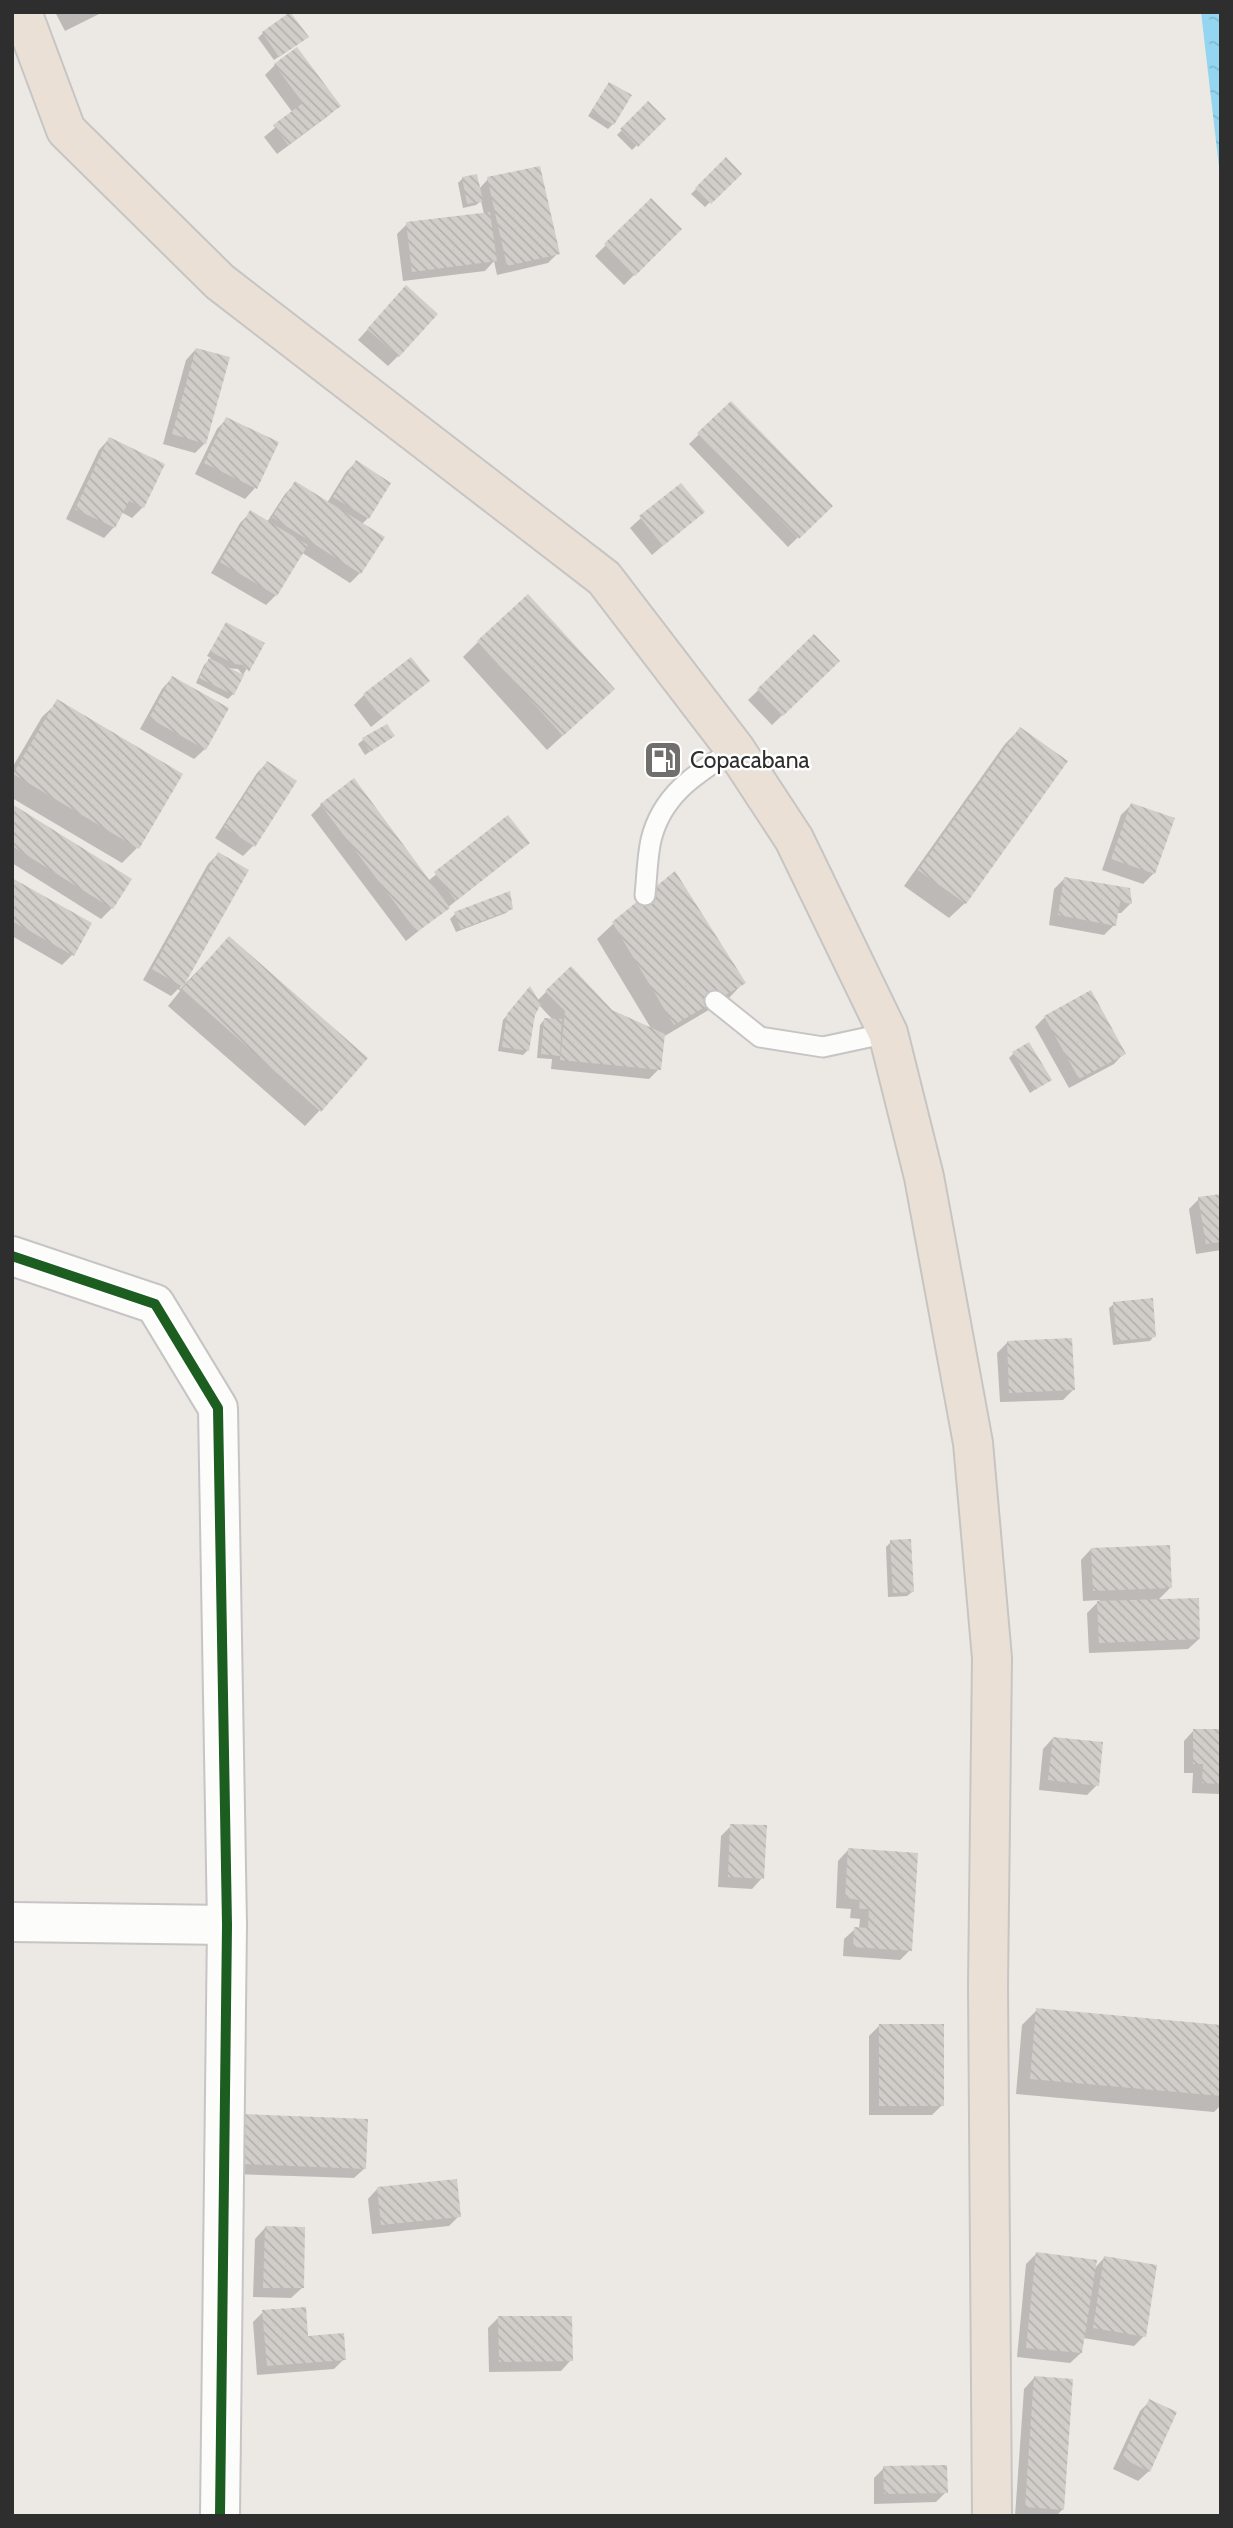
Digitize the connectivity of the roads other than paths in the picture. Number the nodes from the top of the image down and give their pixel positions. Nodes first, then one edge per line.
1 (22, 12) edge
2 (735, 749) junction
3 (645, 895) dead end
4 (715, 1001) dead end
5 (888, 1033) junction
6 (12, 1256) edge
7 (12, 1922) edge
8 (227, 1925) junction
9 (220, 2516) edge
10 (992, 2516) edge

1 - 2 highway
2 - 3 lane
2 - 5 highway
4 - 5 lane
5 - 10 highway
6 - 8 street
7 - 8 street
8 - 9 street

